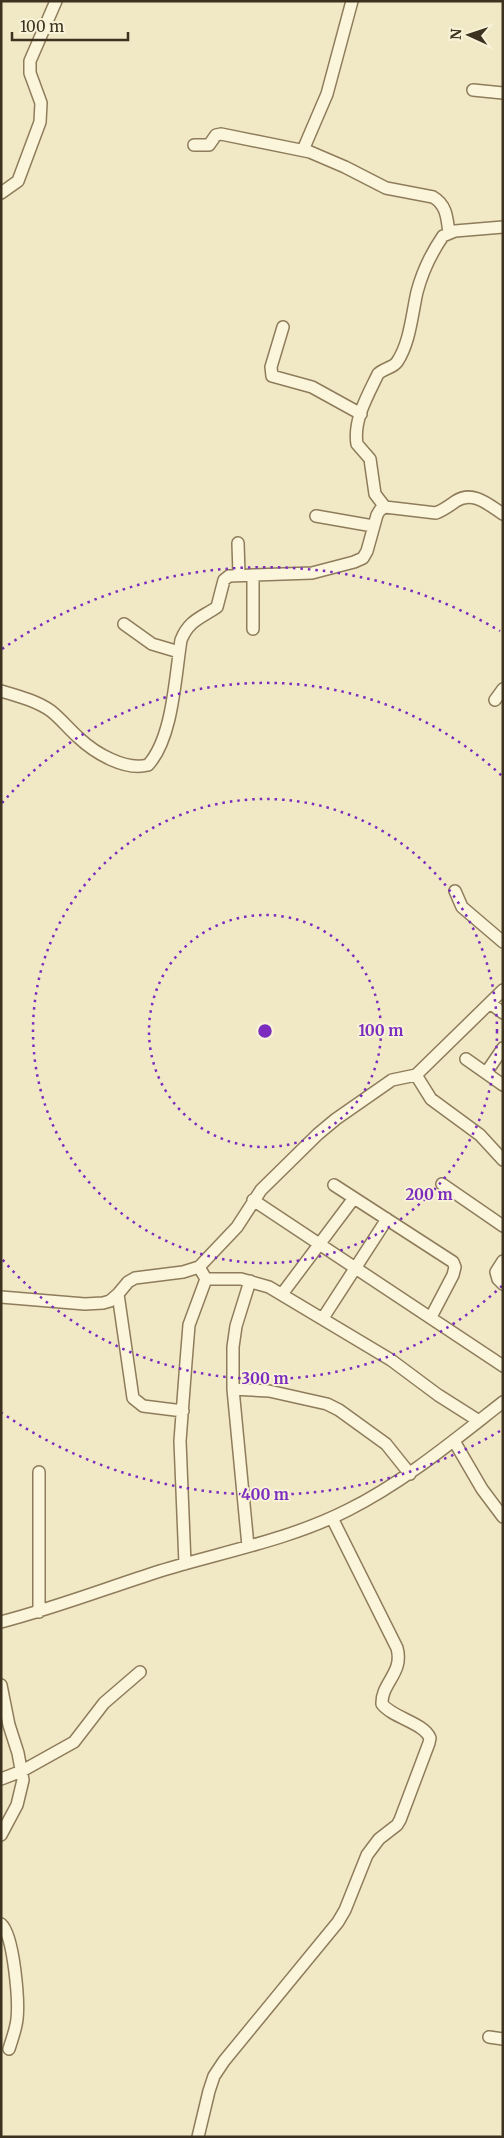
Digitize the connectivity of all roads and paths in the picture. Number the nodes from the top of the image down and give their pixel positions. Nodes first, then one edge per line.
1 (56, 1) edge
2 (352, 1) edge
3 (473, 90) dead end
4 (503, 93) edge
5 (194, 146) dead end
6 (303, 150) junction
7 (1, 193) edge
8 (503, 226) edge
9 (448, 233) junction
10 (283, 327) dead end
11 (361, 414) junction
12 (385, 507) junction
13 (503, 514) edge
14 (316, 516) dead end
15 (373, 526) junction
16 (238, 544) dead end
17 (239, 575) junction
18 (253, 575) junction
19 (124, 624) dead end
20 (253, 629) dead end
21 (179, 652) junction
22 (503, 689) edge
23 (1, 691) edge
24 (495, 700) dead end
25 (455, 891) dead end
26 (503, 942) edge
27 (503, 990) edge
28 (490, 1003) junction
29 (503, 1013) edge
30 (503, 1048) edge
31 (466, 1059) dead end
32 (486, 1073) junction
33 (416, 1075) junction
34 (503, 1085) edge
35 (503, 1160) edge
36 (442, 1184) dead end
37 (334, 1185) dead end
38 (354, 1198) junction
39 (253, 1200) junction
40 (387, 1219) junction
41 (502, 1223) edge
42 (318, 1245) junction
43 (503, 1261) edge
44 (199, 1267) junction
45 (355, 1269) junction
46 (206, 1279) junction
47 (250, 1281) junction
48 (503, 1284) edge
49 (118, 1294) junction
50 (282, 1294) junction
51 (1, 1297) edge
52 (431, 1317) junction
53 (323, 1318) junction
54 (503, 1366) edge
55 (233, 1389) junction
56 (503, 1402) edge
57 (183, 1411) junction
58 (479, 1421) junction
59 (454, 1440) junction
60 (39, 1472) dead end
61 (410, 1474) junction
62 (503, 1517) edge
63 (332, 1518) junction
64 (248, 1546) junction
65 (185, 1564) junction
66 (39, 1612) junction
67 (1, 1622) edge
68 (140, 1672) dead end
69 (1, 1685) edge
70 (22, 1771) junction
71 (1, 1779) edge
72 (5, 1820) edge
73 (1, 1835) edge
74 (1, 1924) edge
75 (489, 2037) dead end
76 (503, 2039) edge
77 (9, 2049) dead end
78 (198, 2137) edge

1 - 7 street
2 - 6 street
3 - 4 street
5 - 6 street
6 - 9 street
8 - 9 street
9 - 11 street
10 - 11 street
11 - 12 street
12 - 13 street
12 - 15 street
14 - 15 street
15 - 18 street
16 - 17 street
17 - 18 street
17 - 21 street
18 - 20 street
19 - 21 street
21 - 23 street
22 - 24 street
25 - 26 street
27 - 28 street
28 - 29 street
28 - 33 street
30 - 32 street
31 - 32 street
32 - 34 street
33 - 35 street
33 - 39 street
36 - 41 street
37 - 38 street
38 - 40 street
38 - 42 street
39 - 42 street
39 - 44 street
40 - 45 street
40 - 52 street
42 - 45 street
42 - 50 street
43 - 48 street
44 - 46 street
44 - 49 street
45 - 52 street
45 - 53 street
46 - 47 street
46 - 57 street
47 - 50 street
47 - 55 street
49 - 51 street
49 - 57 street
50 - 53 street
52 - 54 street
53 - 58 street
55 - 61 street
55 - 64 street
56 - 58 street
57 - 65 street
58 - 59 street
59 - 61 street
59 - 62 street
60 - 66 street
61 - 63 street
63 - 64 street
63 - 78 street
64 - 65 street
65 - 66 street
66 - 67 street
68 - 70 street
69 - 70 street
70 - 71 street
70 - 72 street
72 - 73 street
74 - 77 street
75 - 76 street

